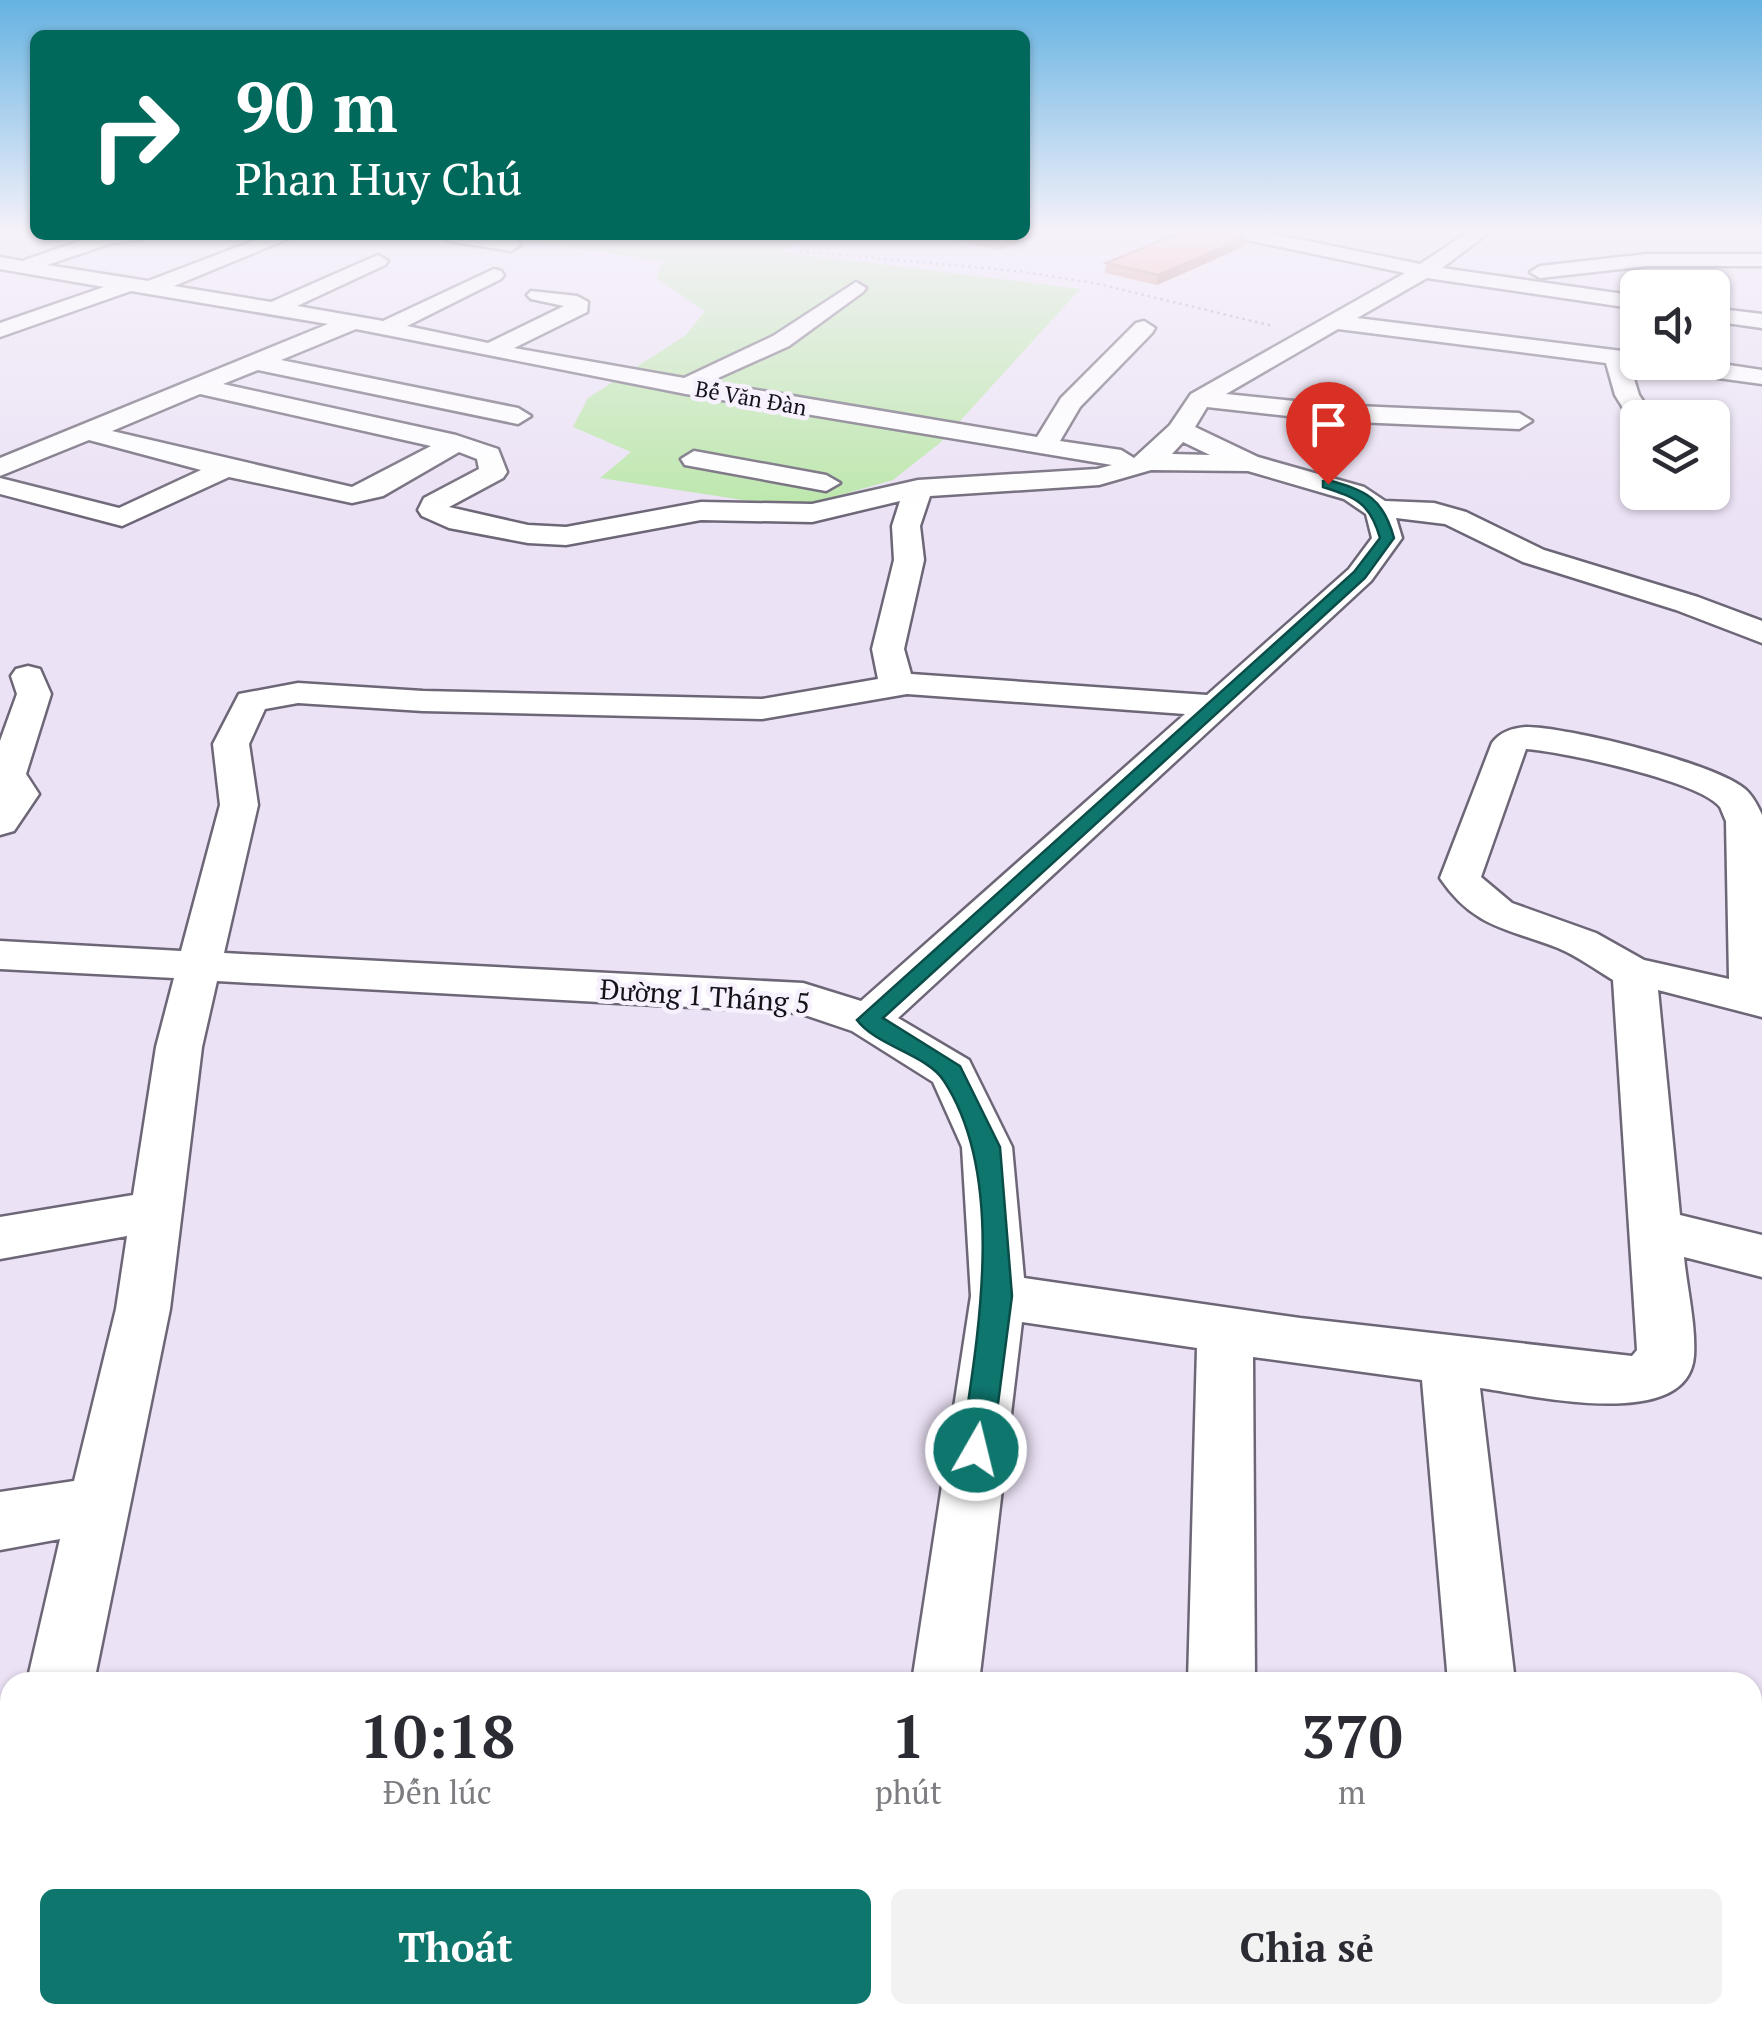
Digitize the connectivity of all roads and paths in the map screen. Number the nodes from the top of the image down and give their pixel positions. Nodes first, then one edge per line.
1 (344, 325) edge
2 (371, 325) edge
3 (390, 325) edge
4 (543, 325) edge
5 (804, 325) edge
6 (1269, 325) edge
7 (1326, 325) edge
8 (1359, 325) edge
9 (385, 328) junction
10 (1144, 328) dead end
11 (1308, 335) junction
12 (492, 351) junction
13 (1620, 358) edge
14 (255, 362) junction
15 (1730, 372) edge
16 (1762, 377) edge
17 (197, 386) junction
18 (686, 387) junction
19 (1200, 400) junction
20 (823, 411) junction
21 (518, 416) dead end
22 (1519, 421) dead end
23 (1180, 430) junction
24 (86, 432) junction
25 (993, 438) junction
26 (456, 444) junction
27 (1044, 445) junction
28 (694, 460) dead end
29 (6, 461) edge
30 (1150, 462) junction
31 (1249, 463) junction
32 (226, 468) junction
33 (753, 468) junction
34 (826, 483) dead end
35 (0, 486) edge
36 (932, 487) junction
37 (1379, 510) junction
38 (1762, 634) edge
39 (28, 676) dead end
40 (897, 686) junction
41 (1218, 706) junction
42 (0, 823) edge
43 (0, 954) edge
44 (196, 967) junction
45 (1634, 973) junction
46 (1757, 1001) edge
47 (868, 1020) junction
48 (159, 1210) junction
49 (1656, 1230) junction
50 (0, 1238) edge
51 (1762, 1256) edge
52 (998, 1296) junction
53 (1225, 1330) junction
54 (1448, 1360) junction
55 (100, 1504) junction
56 (0, 1521) edge
57 (62, 1672) edge
58 (945, 1672) edge
59 (1220, 1672) edge
60 (1481, 1672) edge

1 - 14 street
2 - 9 street, Bế Văn Đàn
3 - 9 street
4 - 12 street
5 - 18 street
6 - 11 path
7 - 11 street
8 - 13 street
9 - 12 street, Bế Văn Đàn
10 - 27 street
11 - 19 street
12 - 18 street, Bế Văn Đàn
14 - 17 street
14 - 21 street
15 - 16 street
17 - 24 street
17 - 26 street
18 - 20 street, Bế Văn Đàn
19 - 22 street
19 - 23 street
20 - 25 street, Bế Văn Đàn
20 - 33 street
23 - 30 street
23 - 31 street
24 - 29 street
24 - 32 street
25 - 27 street, Bế Văn Đàn
25 - 36 street
26 - 32 street
26 - 36 street
27 - 30 street, Bế Văn Đàn
28 - 33 street
30 - 31 street
30 - 36 street
31 - 37 street
32 - 35 street
33 - 34 street
36 - 40 street
37 - 38 street
37 - 41 street
39 - 42 street
40 - 41 street
40 - 44 street
41 - 47 street
43 - 44 street, Đường 1 Tháng 5
44 - 47 street, Đường 1 Tháng 5
44 - 48 street
45 - 46 street
45 - 46 street
45 - 49 street
47 - 52 street, Đường 1 Tháng 5
48 - 50 street
48 - 55 street
49 - 51 street
49 - 54 street
52 - 53 street
52 - 58 street, Đường 1 Tháng 5
53 - 54 street
53 - 59 street
54 - 60 street
55 - 56 street
55 - 57 street

